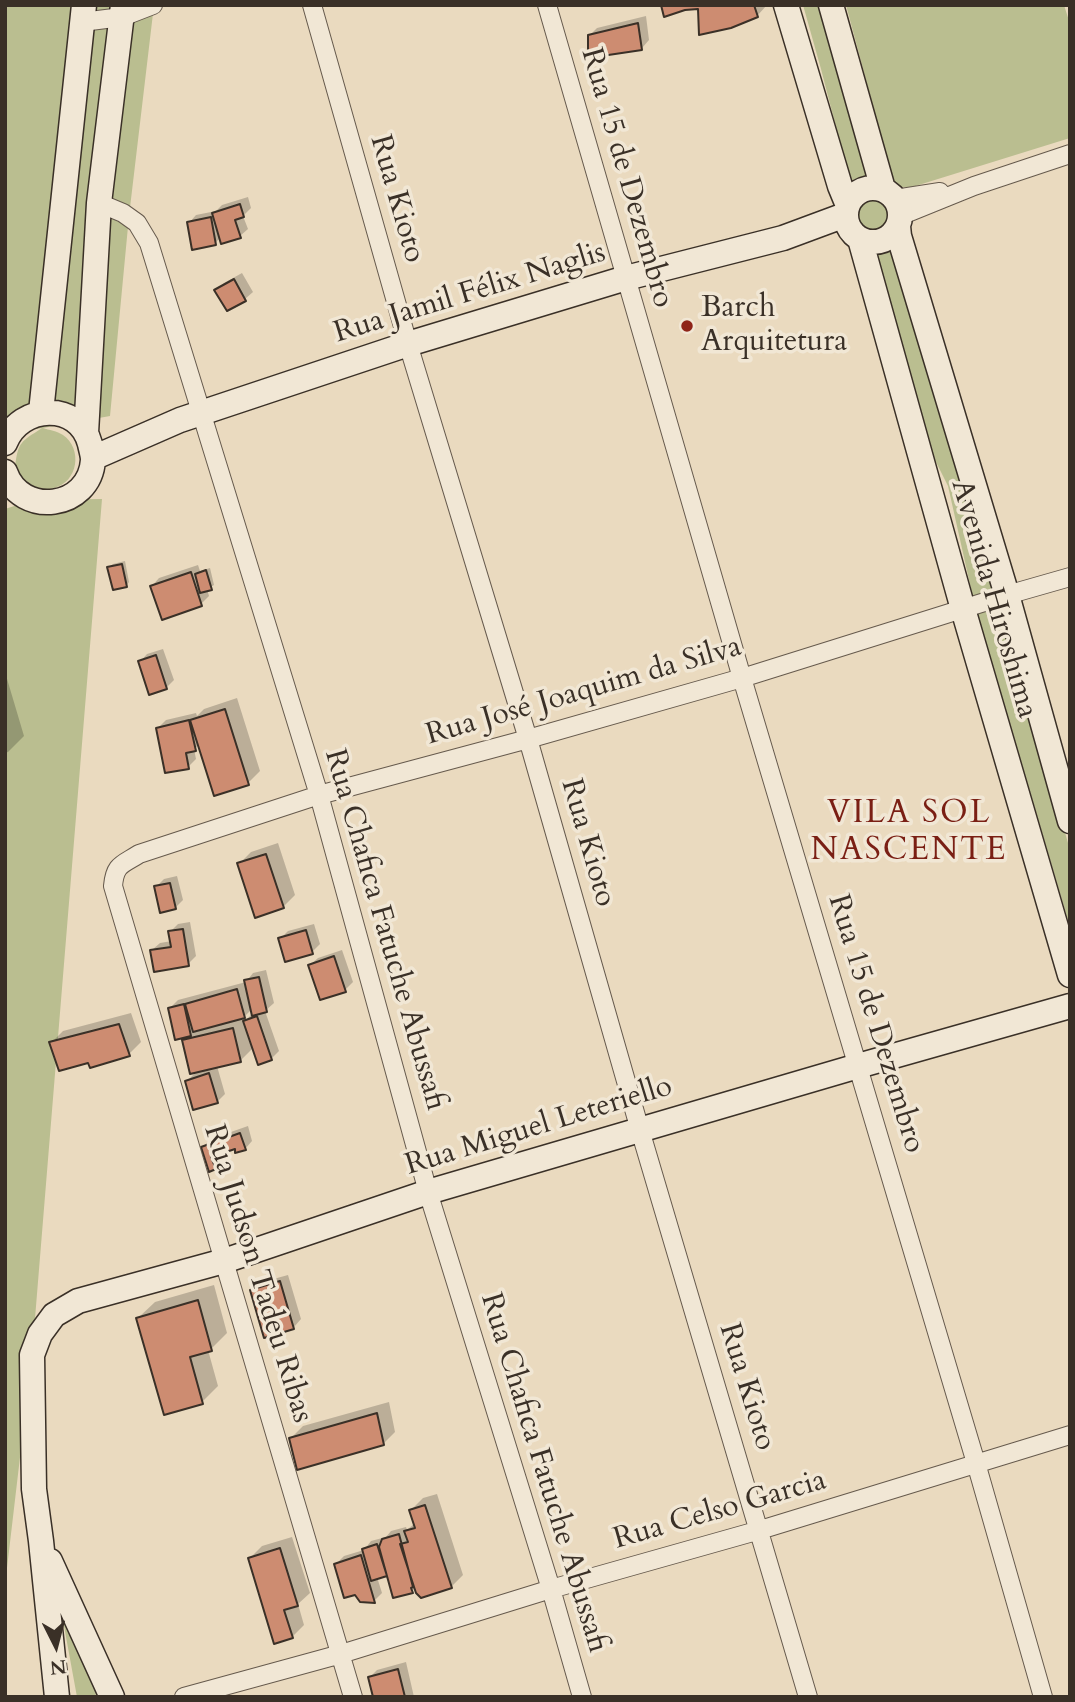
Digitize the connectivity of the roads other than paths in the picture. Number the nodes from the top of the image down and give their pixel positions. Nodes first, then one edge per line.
1 (153, 5) edge
2 (312, 5) edge
3 (547, 5) edge
4 (786, 5) edge
5 (831, 5) edge
6 (123, 11) edge
7 (83, 14) edge
8 (1070, 154) edge
9 (99, 203) junction
10 (894, 208) junction
11 (851, 222) junction
12 (626, 278) junction
13 (408, 344) junction
14 (41, 412) junction
15 (191, 417) junction
16 (6, 438) edge
17 (89, 442) junction
18 (5, 472) edge
19 (33, 500) junction
20 (5, 509) edge
21 (1070, 577) edge
22 (1007, 594) junction
23 (962, 609) junction
24 (742, 678) junction
25 (528, 739) junction
26 (319, 795) junction
27 (1070, 821) edge
28 (117, 868) joint
29 (1070, 975) edge
30 (1070, 1006) edge
31 (858, 1066) junction
32 (640, 1130) junction
33 (428, 1192) junction
34 (224, 1261) junction
35 (1070, 1435) edge
36 (976, 1464) junction
37 (760, 1530) junction
38 (41, 1541) junction
39 (551, 1589) junction
40 (341, 1654) junction
41 (57, 1697) edge
42 (113, 1697) edge
43 (184, 1697) edge
44 (353, 1697) edge
45 (582, 1697) edge
46 (808, 1697) edge
47 (1043, 1697) edge

1 - 6 street
2 - 13 street, Rua Kioto
3 - 12 street, Rua 15 de Dezembro
4 - 11 main road, Avenida Hiroshima
5 - 10 main road, Avenida Hiroshima
6 - 7 street
6 - 9 main road
7 - 14 main road
8 - 10 street
9 - 15 street, Rua Chafica Fatuche Abussafi
9 - 17 main road
10 - 11 main road
10 - 11 main road
10 - 22 main road, Avenida Hiroshima
11 - 12 main road, Rua Jamil Félix Naglis
11 - 23 main road, Avenida Hiroshima
12 - 13 main road, Rua Jamil Félix Naglis
12 - 24 street, Rua 15 de Dezembro
13 - 15 main road, Rua Jamil Félix Naglis
13 - 25 street, Rua Kioto
14 - 16 main road
14 - 17 main road
15 - 17 main road, Rua Jamil Félix Naglis
15 - 26 street, Rua Chafica Fatuche Abussafi
17 - 19 main road
18 - 19 main road
19 - 20 main road
21 - 22 street, Rua José Joaquim da Silva
22 - 23 street, Rua José Joaquim da Silva
22 - 27 main road, Avenida Hiroshima
23 - 24 street, Rua José Joaquim da Silva
23 - 29 main road, Avenida Hiroshima
24 - 25 street, Rua José Joaquim da Silva
24 - 31 street, Rua 15 de Dezembro
25 - 26 street, Rua José Joaquim da Silva
25 - 32 street, Rua Kioto
26 - 28 street, Rua José Joaquim da Silva
26 - 33 street, Rua Chafica Fatuche Abussafi
28 - 34 street, Rua Judson Tadeu Ribas
30 - 31 main road, Rua Miguel Leteriello
31 - 32 main road, Rua Miguel Leteriello
31 - 36 street, Rua 15 de Dezembro
32 - 33 main road, Rua Miguel Leteriello
32 - 37 street, Rua Kioto
33 - 34 main road, Rua Miguel Leteriello
33 - 39 street, Rua Chafica Fatuche Abussafi
34 - 38 main road, Rua Miguel Leteriello
34 - 40 street, Rua Judson Tadeu Ribas
35 - 36 street, Rua Celso Garcia
36 - 37 street, Rua Celso Garcia
36 - 47 street, Rua 15 de Dezembro
37 - 39 street, Rua Celso Garcia
37 - 46 street, Rua Kioto
38 - 41 main road
38 - 42 main road
39 - 40 street, Rua Celso Garcia
39 - 45 street, Rua Chafica Fatuche Abussafi
40 - 43 street, Rua Celso Garcia
40 - 44 street, Rua Judson Tadeu Ribas

